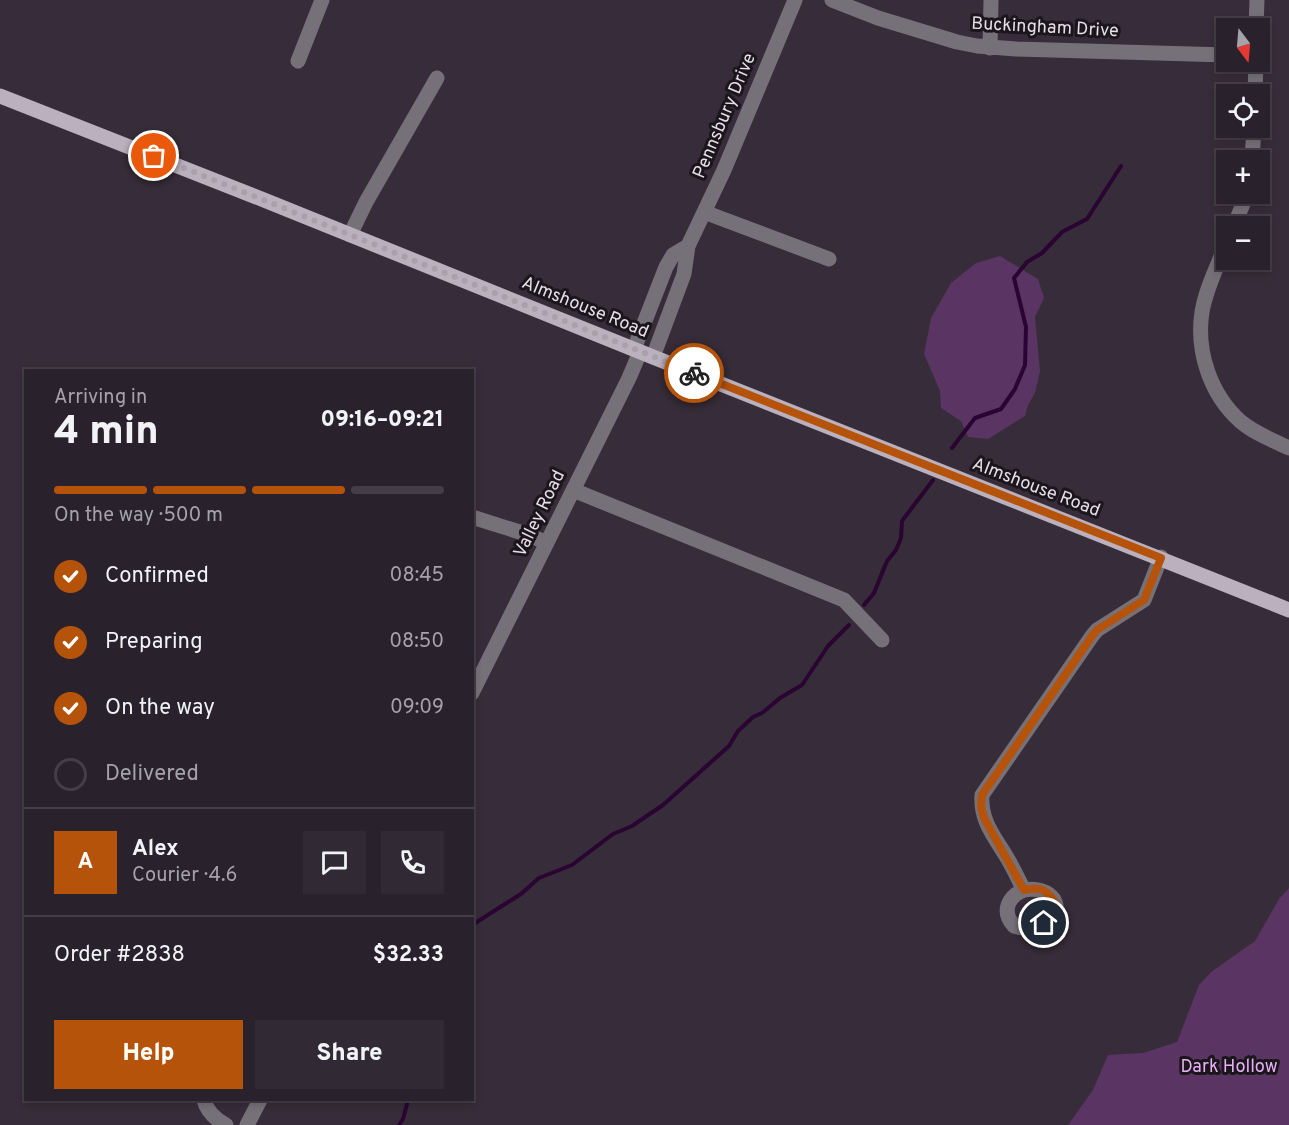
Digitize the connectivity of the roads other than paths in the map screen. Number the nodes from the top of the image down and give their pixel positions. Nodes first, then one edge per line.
1 (322, 0) edge
2 (795, 0) edge
3 (832, 0) edge
4 (991, 0) edge
5 (1257, 0) edge
6 (1256, 18) edge
7 (990, 48) junction
8 (1216, 55) edge
9 (298, 61) dead end
10 (437, 78) dead end
11 (0, 96) edge
12 (704, 212) junction
13 (350, 234) junction
14 (688, 246) junction
15 (829, 259) dead end
16 (1216, 269) edge
17 (642, 353) junction
18 (1289, 448) edge
19 (573, 490) junction
20 (474, 519) edge
21 (547, 543) junction
22 (1161, 558) junction
23 (1289, 610) edge
24 (882, 640) dead end
25 (474, 689) edge
26 (1024, 890) dead end
27 (204, 1101) edge
28 (259, 1101) edge
29 (226, 1125) edge
30 (247, 1125) edge

1 - 9 street
2 - 12 street, Pennsbury Drive
3 - 7 street, Buckingham Drive
4 - 7 street
5 - 6 street
7 - 8 street, Buckingham Drive
10 - 13 street
11 - 13 main road, Almshouse Road
12 - 14 street, Pennsbury Drive
12 - 15 street
13 - 17 main road, Almshouse Road
14 - 17 street, Pennsbury Drive
14 - 17 street, Pennsbury Drive
16 - 18 street
17 - 19 street, Valley Road
17 - 22 main road, Almshouse Road
19 - 21 street, Valley Road
19 - 24 street
20 - 21 street
21 - 25 street, Valley Road
22 - 23 main road, Almshouse Road
22 - 26 street
27 - 29 street
28 - 30 street

